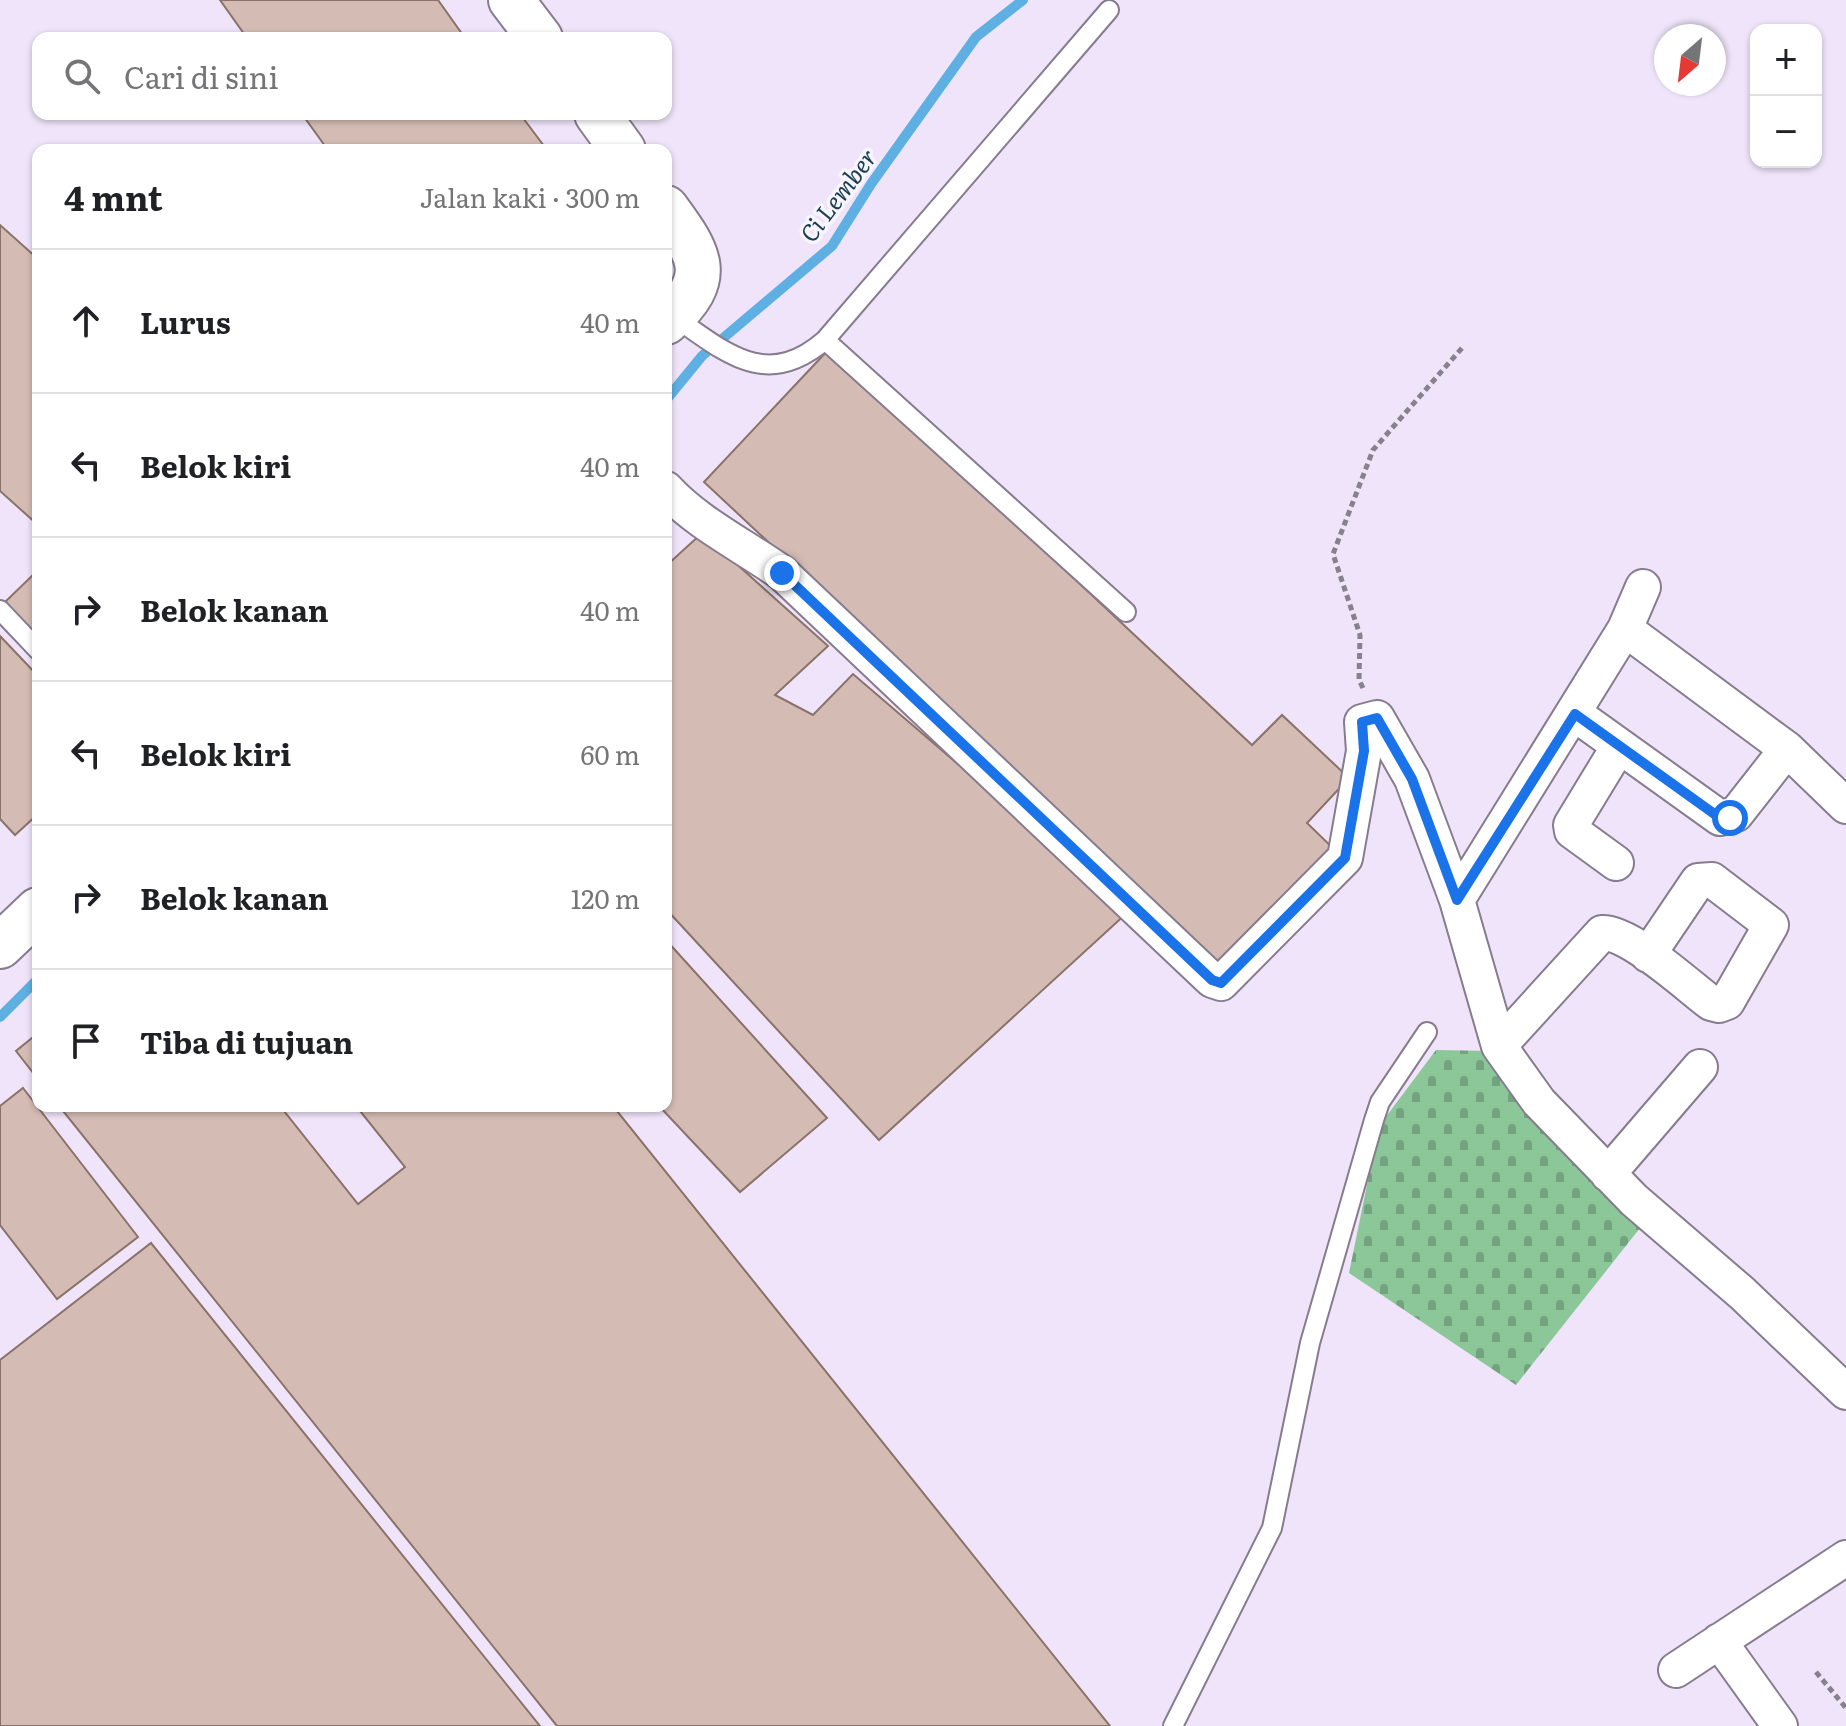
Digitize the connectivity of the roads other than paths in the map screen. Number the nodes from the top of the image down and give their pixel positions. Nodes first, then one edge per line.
1 (511, 0) edge
2 (1109, 10) dead end
3 (535, 32) edge
4 (601, 120) edge
5 (619, 144) edge
6 (672, 217) edge
7 (679, 324) edge
8 (825, 340) junction
9 (672, 496) edge
10 (1643, 587) dead end
11 (0, 610) edge
12 (1126, 612) dead end
13 (1625, 629) junction
14 (32, 644) edge
15 (1575, 714) junction
16 (1619, 746) junction
17 (1787, 749) junction
18 (1846, 806) edge
19 (1616, 863) dead end
20 (1457, 900) junction
21 (32, 916) edge
22 (0, 946) edge
23 (1648, 955) dead end
24 (1427, 1032) dead end
25 (1499, 1046) junction
26 (1700, 1067) dead end
27 (1608, 1174) junction
28 (1846, 1392) edge
29 (1846, 1558) edge
30 (1719, 1641) junction
31 (1676, 1670) dead end
32 (1173, 1726) edge
33 (1780, 1726) edge

1 - 3 main road
2 - 8 lane
4 - 5 main road
6 - 7 main road
7 - 8 lane
8 - 12 lane
9 - 20 street
10 - 13 street
11 - 14 lane
13 - 15 street
13 - 17 street
15 - 16 street
15 - 20 street
16 - 17 street
16 - 19 street
17 - 18 street
20 - 25 street
21 - 22 main road
23 - 25 street
24 - 32 lane
25 - 27 street
26 - 27 street
27 - 28 street
29 - 30 street
30 - 31 street
30 - 33 street

